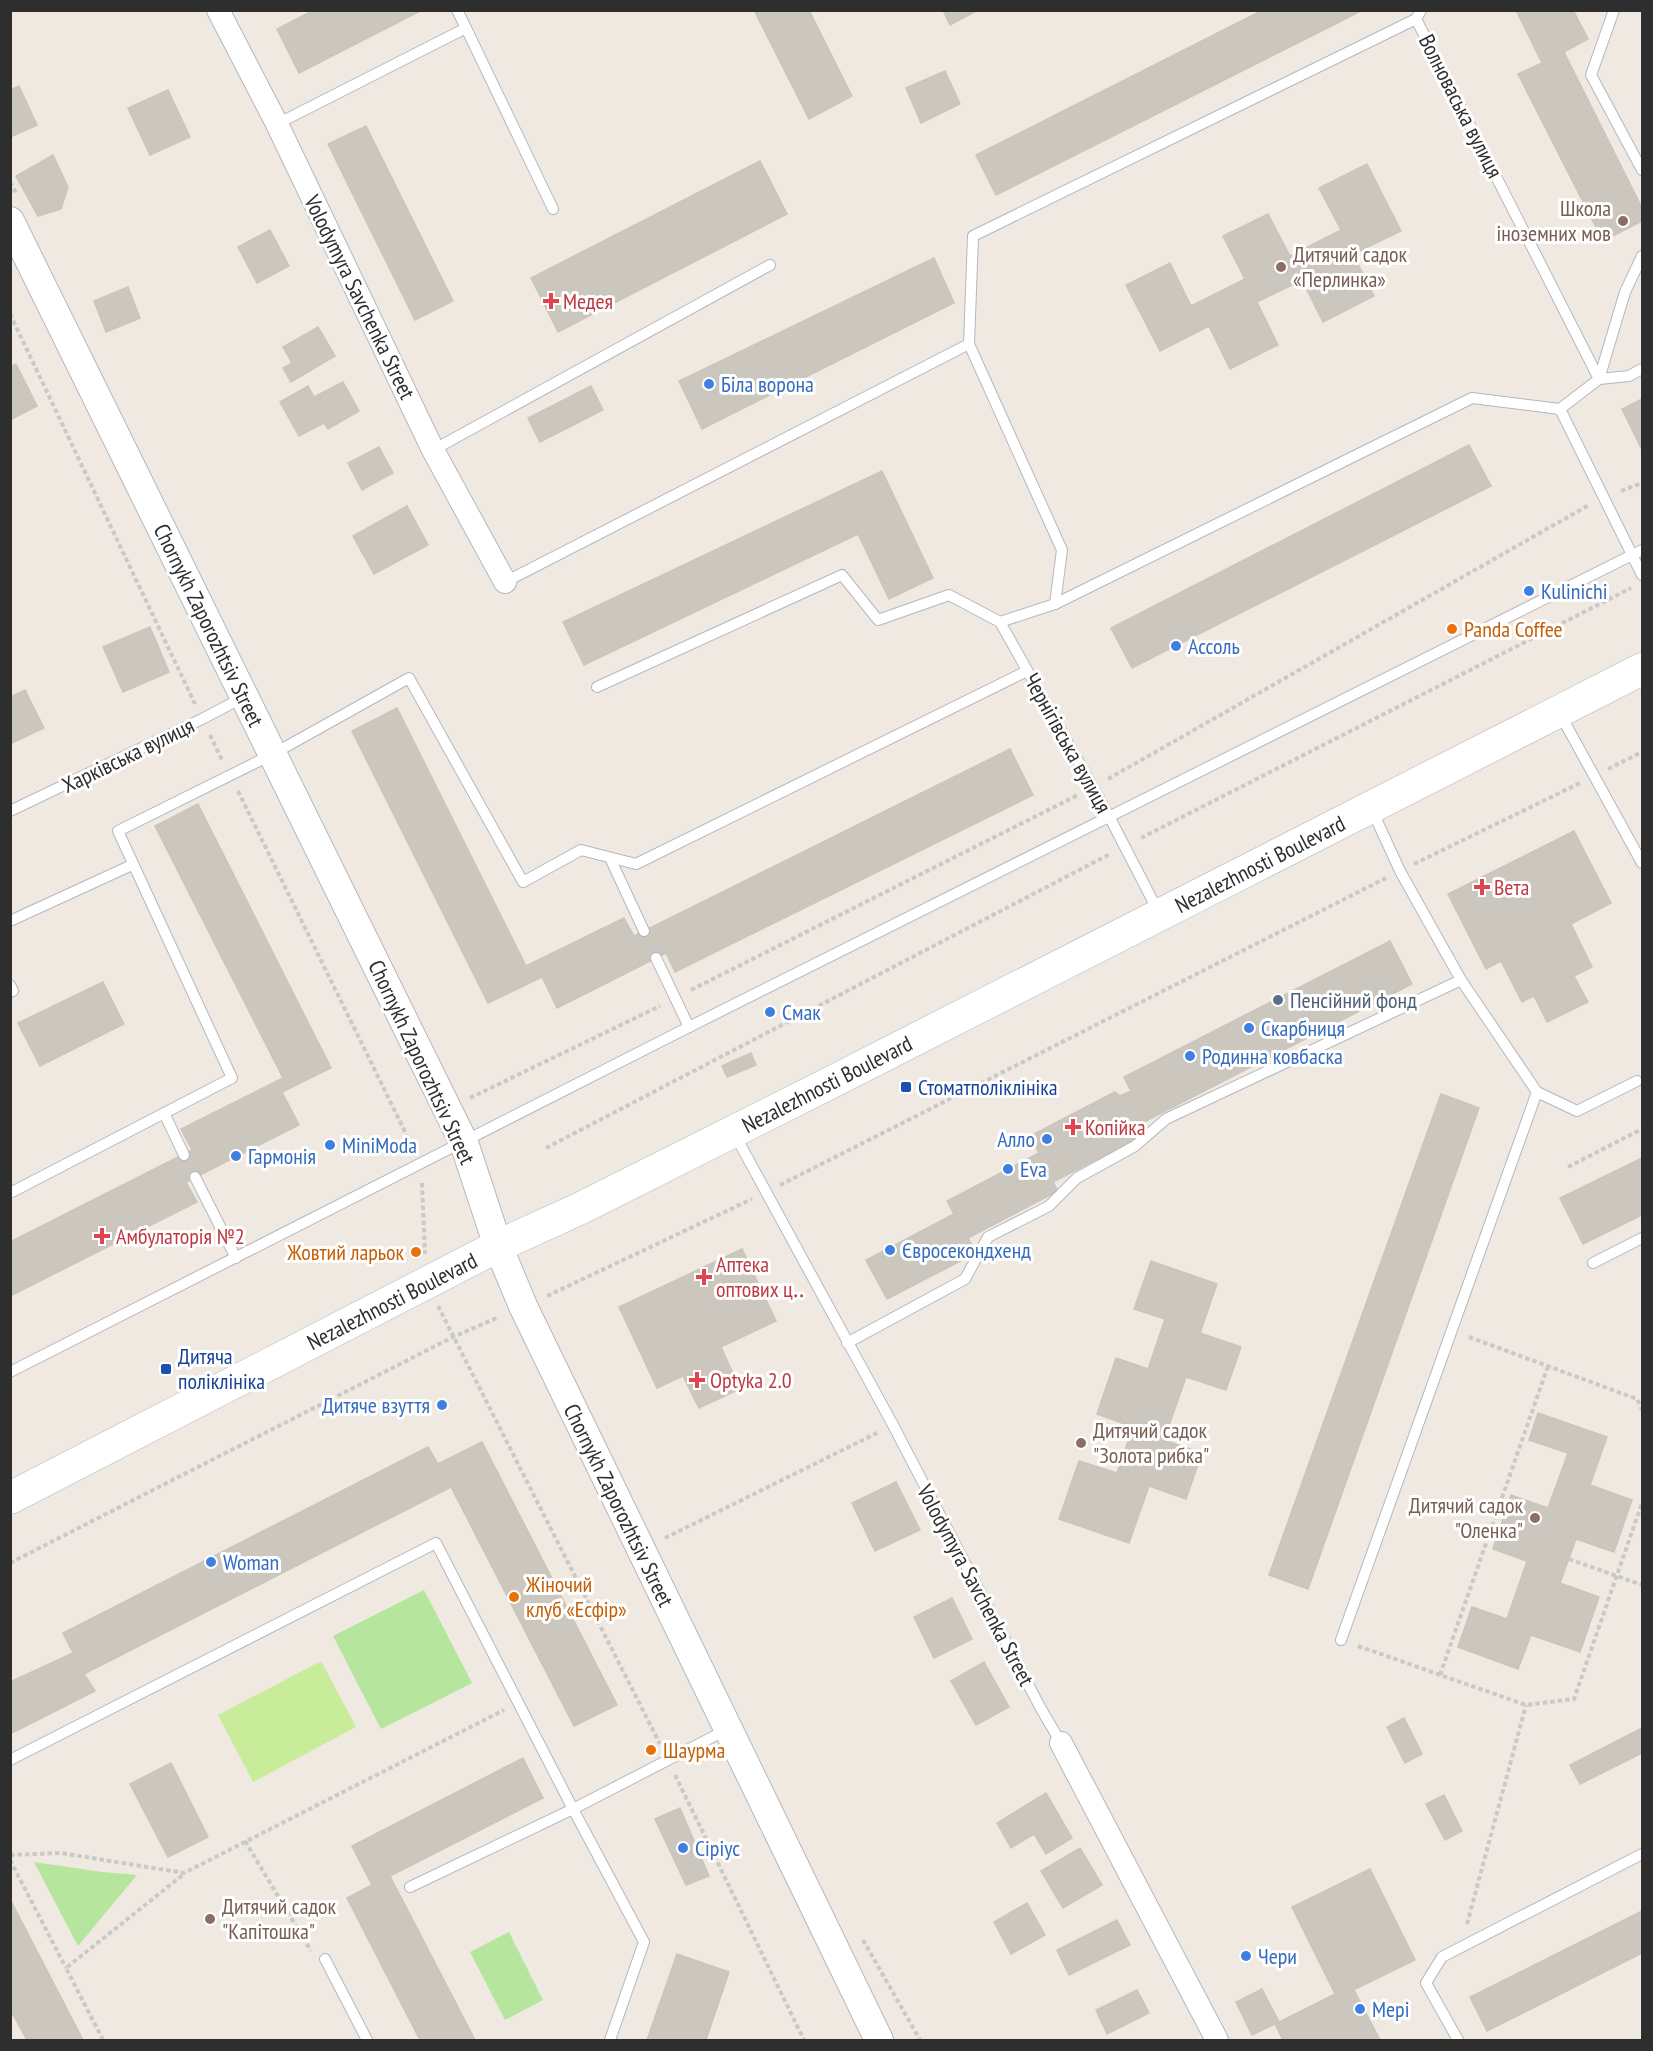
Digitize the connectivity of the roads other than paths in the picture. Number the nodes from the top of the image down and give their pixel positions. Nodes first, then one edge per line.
1 (218, 10) edge
2 (457, 10) edge
3 (1614, 10) edge
4 (1419, 15) edge
5 (466, 28) junction
6 (277, 124) junction
7 (1642, 170) edge
8 (553, 209) dead end
9 (10, 220) edge
10 (1642, 256) edge
11 (770, 265) dead end
12 (969, 344) junction
13 (1642, 369) edge
14 (1599, 379) junction
15 (1560, 409) junction
16 (433, 450) junction
17 (1637, 552) edge
18 (1642, 575) edge
19 (505, 582) joint
20 (1055, 604) junction
21 (1000, 622) junction
22 (1642, 669) edge
23 (1027, 671) junction
24 (597, 687) dead end
25 (244, 697) junction
26 (1559, 712) junction
27 (273, 754) junction
28 (1371, 807) junction
29 (10, 811) edge
30 (1110, 818) junction
31 (610, 858) junction
32 (1642, 863) edge
33 (132, 865) junction
34 (1161, 915) junction
35 (10, 921) edge
36 (644, 931) dead end
37 (656, 958) dead end
38 (1461, 980) junction
39 (10, 985) edge
40 (10, 992) edge
41 (689, 1028) junction
42 (1638, 1081) dead end
43 (1537, 1092) junction
44 (164, 1113) junction
45 (733, 1131) junction
46 (464, 1143) junction
47 (184, 1155) dead end
48 (195, 1177) dead end
49 (10, 1193) edge
50 (1642, 1238) edge
51 (498, 1246) junction
52 (236, 1258) junction
53 (1593, 1263) dead end
54 (847, 1343) junction
55 (10, 1372) edge
56 (10, 1498) edge
57 (1341, 1640) road end
58 (728, 1729) junction
59 (1061, 1743) joint
60 (10, 1760) edge
61 (573, 1809) junction
62 (1642, 1854) edge
63 (410, 1887) dead end
64 (325, 1959) road end
65 (367, 2040) edge
66 (610, 2040) edge
67 (879, 2040) edge
68 (1217, 2040) edge
69 (1458, 2040) edge

1 - 6 street, Volodymyra Savchenka Street
2 - 5 lane
3 - 7 lane
4 - 12 lane
4 - 14 lane, Волноваська вулиця
5 - 6 lane
5 - 8 lane
6 - 16 street, Volodymyra Savchenka Street
9 - 25 street, Chornykh Zaporozhtsiv Street
10 - 14 lane
11 - 16 lane
12 - 19 lane
12 - 20 lane
13 - 14 lane
14 - 15 lane
15 - 17 lane
15 - 20 lane
16 - 19 street, Volodymyra Savchenka Street
17 - 18 lane
17 - 30 lane
20 - 21 lane
21 - 23 lane, Чернігівська вулиця
21 - 24 lane
22 - 26 main road, Nezalezhnosti Boulevard
23 - 30 lane, Чернігівська вулиця
23 - 31 lane
25 - 27 street, Chornykh Zaporozhtsiv Street
25 - 29 lane, Харківська вулиця
26 - 28 main road, Nezalezhnosti Boulevard
26 - 32 lane
27 - 31 lane
27 - 33 lane
27 - 46 street, Chornykh Zaporozhtsiv Street
28 - 34 main road, Nezalezhnosti Boulevard
28 - 38 lane
30 - 34 lane, Чернігівська вулиця
30 - 41 lane
31 - 36 lane
33 - 35 lane
33 - 44 lane
34 - 45 main road, Nezalezhnosti Boulevard
37 - 41 lane
38 - 43 lane
38 - 54 lane
39 - 40 lane
41 - 46 lane
42 - 43 lane
43 - 57 lane
44 - 47 lane
44 - 49 lane
45 - 51 main road, Nezalezhnosti Boulevard
45 - 54 lane, Volodymyra Savchenka Street
46 - 51 street, Chornykh Zaporozhtsiv Street
46 - 52 lane
48 - 52 lane
50 - 53 lane
51 - 56 main road, Nezalezhnosti Boulevard
51 - 58 street, Chornykh Zaporozhtsiv Street
52 - 55 lane
54 - 59 lane, Volodymyra Savchenka Street
58 - 61 lane
58 - 67 street, Chornykh Zaporozhtsiv Street
59 - 68 street, Volodymyra Savchenka Street
60 - 61 lane
61 - 63 lane
61 - 66 lane
62 - 69 lane
64 - 65 lane

